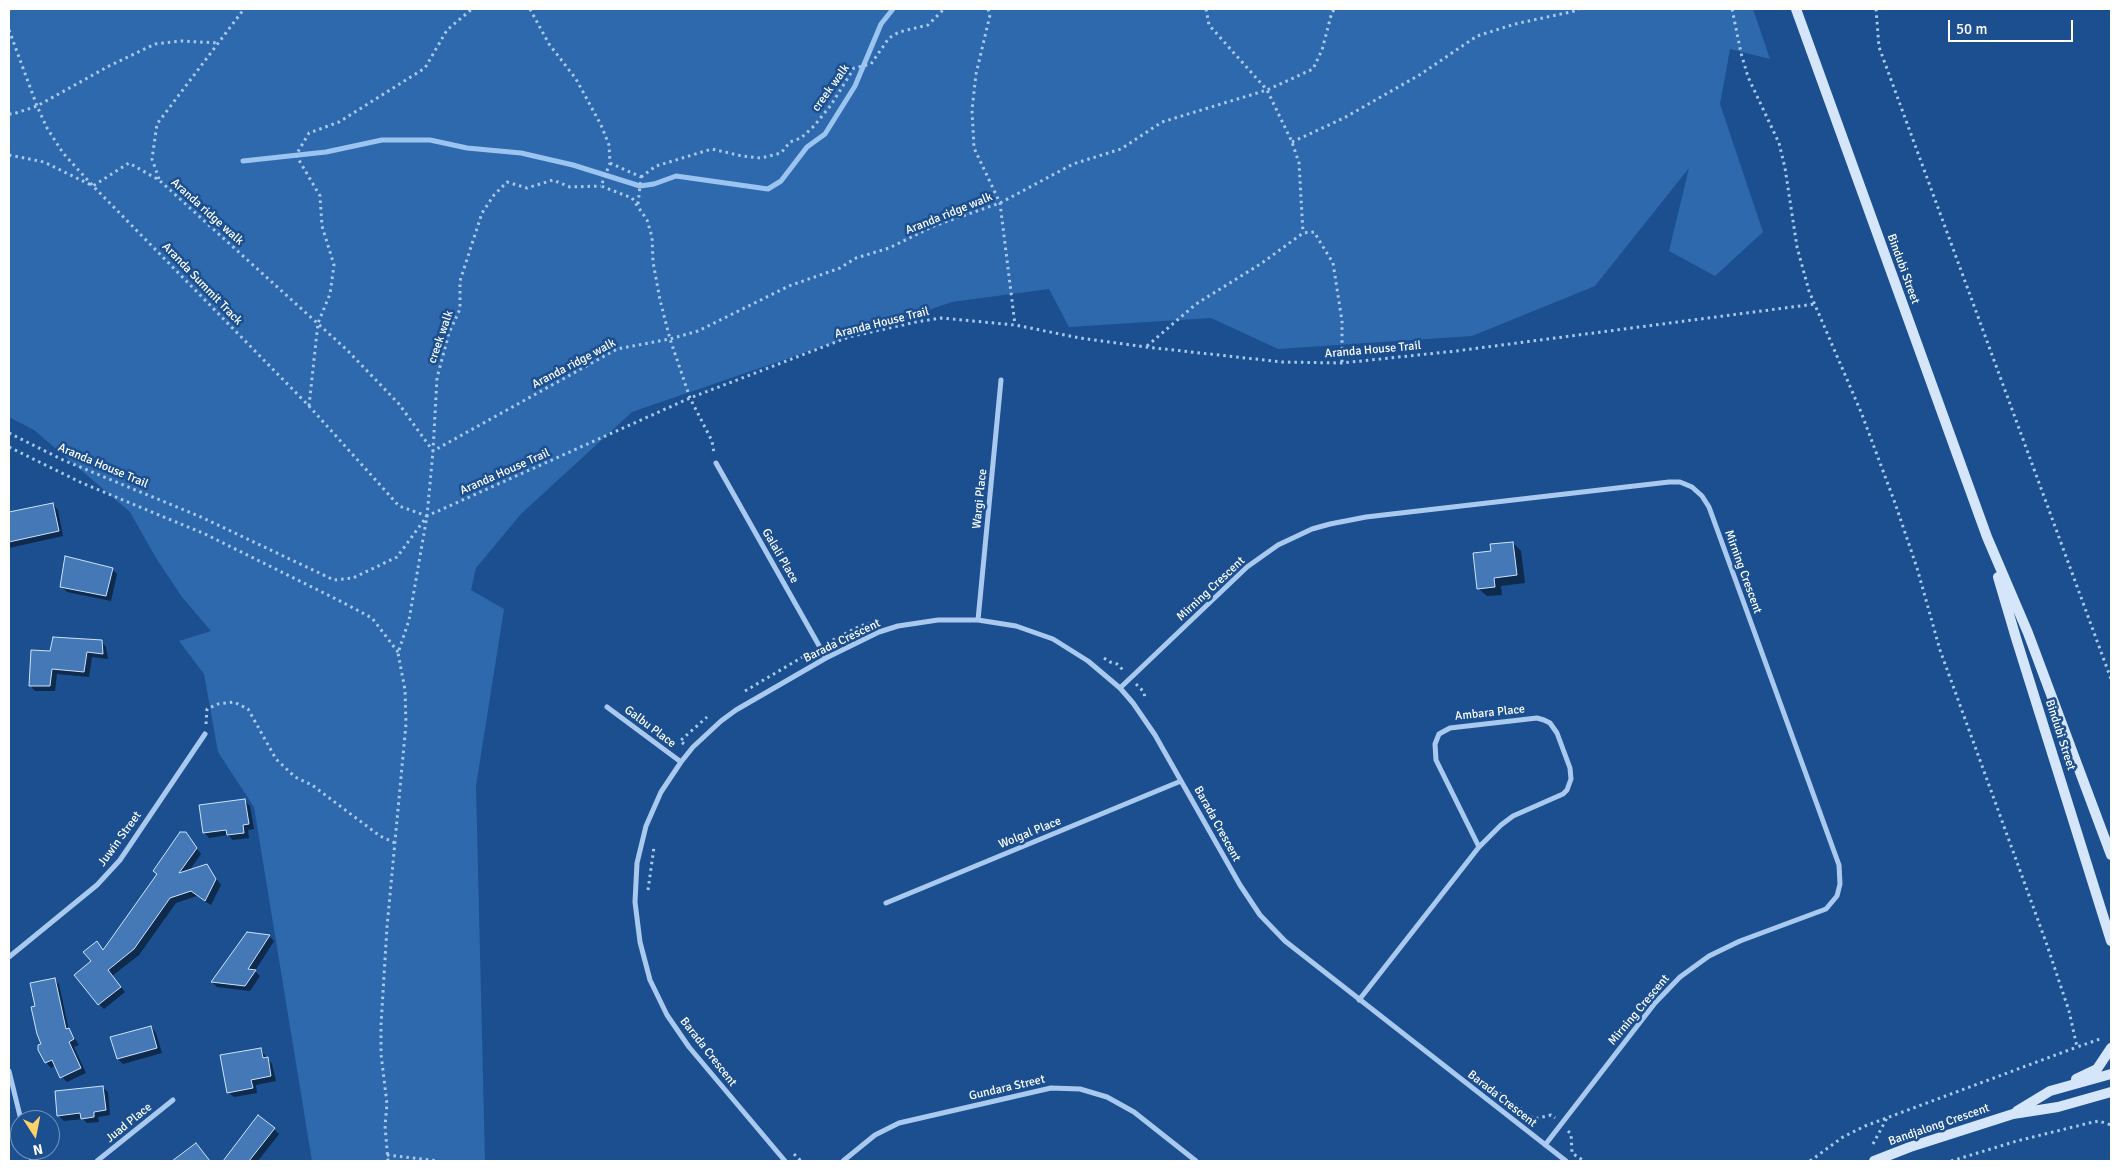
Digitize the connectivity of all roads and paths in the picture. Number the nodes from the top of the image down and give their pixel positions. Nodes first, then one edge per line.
1 (244, 9) edge
2 (472, 9) edge
3 (530, 9) edge
4 (944, 9) edge
5 (988, 9) edge
6 (1206, 9) edge
7 (1335, 9) edge
8 (1579, 9) edge
9 (1732, 9) edge
10 (1796, 9) edge
11 (1876, 9) edge
12 (9, 30) edge
13 (219, 43) junction
14 (1267, 90) junction
15 (37, 106) junction
16 (9, 114) edge
17 (1292, 142) junction
18 (9, 155) edge
19 (610, 163) junction
20 (641, 177) junction
21 (159, 180) junction
22 (93, 186) junction
23 (602, 186) junction
24 (1000, 202) junction
25 (638, 205) junction
26 (1304, 233) junction
27 (1815, 304) junction
28 (318, 323) junction
29 (1016, 325) junction
30 (670, 339) junction
31 (1146, 347) junction
32 (1342, 363) junction
33 (1001, 380) dead end
34 (690, 398) junction
35 (309, 406) junction
36 (9, 433) edge
37 (9, 447) edge
38 (433, 451) junction
39 (716, 463) joint
40 (427, 516) junction
41 (1987, 537) junction
42 (879, 620) dead end
43 (978, 620) junction
44 (820, 647) junction
45 (398, 653) junction
46 (1102, 657) dead end
47 (826, 658) junction
48 (1117, 664) dead end
49 (2111, 680) edge
50 (1120, 688) junction
51 (1144, 692) dead end
52 (740, 694) dead end
53 (1148, 706) dead end
54 (607, 707) dead end
55 (709, 716) dead end
56 (205, 734) joint
57 (691, 750) junction
58 (681, 762) junction
59 (1181, 781) junction
60 (655, 842) dead end
61 (394, 843) junction
62 (1479, 847) junction
63 (2111, 855) edge
64 (648, 895) dead end
65 (886, 903) dead end
66 (2111, 940) edge
67 (9, 957) edge
68 (1360, 1000) junction
69 (2110, 1042) edge
70 (2077, 1047) junction
71 (9, 1071) edge
72 (2111, 1074) edge
73 (1488, 1084) dead end
74 (2050, 1092) junction
75 (2111, 1092) edge
76 (173, 1100) dead end
77 (19, 1110) edge
78 (2013, 1114) junction
79 (1887, 1117) junction
80 (1561, 1124) junction
81 (2111, 1125) edge
82 (1873, 1144) dead end
83 (1545, 1145) junction
84 (788, 1147) dead end
85 (387, 1156) junction
86 (97, 1161) edge
87 (388, 1161) edge
88 (438, 1161) edge
89 (785, 1161) edge
90 (800, 1161) edge
91 (844, 1161) edge
92 (1196, 1161) edge
93 (1566, 1161) edge
94 (1584, 1161) edge
95 (1810, 1161) edge
96 (1874, 1161) edge
97 (1951, 1161) edge

1 - 13 path
2 - 28 path
3 - 19 path
4 - 20 path, creek walk
5 - 24 path
6 - 14 path
7 - 14 path, Aranda ridge walk
8 - 17 path
9 - 27 path
10 - 41 main road, Bindubi Street
11 - 49 path
12 - 15 path, Aranda Summit Track
13 - 15 path
13 - 21 path
14 - 17 path
14 - 24 path, Aranda ridge walk
15 - 16 path
15 - 22 path, Aranda Summit Track
17 - 26 path
18 - 22 path
19 - 20 path
19 - 23 path
20 - 25 path
21 - 22 path, Aranda ridge walk
21 - 28 path, Aranda ridge walk
22 - 35 path, Aranda Summit Track
23 - 25 path
23 - 38 path, creek walk
24 - 29 path
24 - 30 path, Aranda ridge walk
25 - 30 path
26 - 31 path
26 - 32 path
27 - 32 path, Aranda House Trail
27 - 70 path
28 - 35 path
28 - 38 path, Aranda ridge walk
29 - 31 path, Aranda House Trail
29 - 34 path, Aranda House Trail
30 - 34 path
30 - 38 path, Aranda ridge walk
31 - 32 path, Aranda House Trail
33 - 43 street, Wargi Place
34 - 39 path
34 - 40 path, Aranda House Trail
35 - 40 path, Aranda Summit Track
36 - 40 path, Aranda House Trail
37 - 45 path
38 - 40 path, creek walk
39 - 44 street, Galali Place
40 - 45 path, creek walk
41 - 63 main road, Bindubi Street
41 - 66 main road, Bindubi Street
42 - 44 path
43 - 47 street, Barada Crescent
43 - 50 street, Barada Crescent
44 - 47 street, Galali Place
44 - 52 path
45 - 61 path
46 - 48 path
47 - 57 street, Barada Crescent
50 - 59 street, Barada Crescent
50 - 80 street, Mirning Crescent
51 - 53 path
54 - 58 street, Galbu Place
55 - 57 path
56 - 61 path
56 - 67 street, Juwin Street
57 - 58 street, Barada Crescent
58 - 89 street, Barada Crescent
59 - 65 street, Wolgal Place
59 - 68 street, Barada Crescent
60 - 64 path
61 - 85 path
62 - 62 street, Ambara Place
62 - 68 street, Ambara Place
68 - 83 street, Barada Crescent
69 - 70 path
69 - 74 main road
70 - 79 path
71 - 77 street
72 - 74 main road, Bandjalong Crescent
73 - 80 path
74 - 78 main road, Bandjalong Crescent
75 - 78 main road, Bandjalong Crescent
76 - 86 street, Juad Place
78 - 96 main road, Bandjalong Crescent
79 - 82 path
79 - 95 path
80 - 83 street, Mirning Crescent
80 - 94 path
81 - 97 path
83 - 93 street, Barada Crescent
84 - 90 path
85 - 87 path
85 - 88 path
91 - 92 street, Gundara Street

